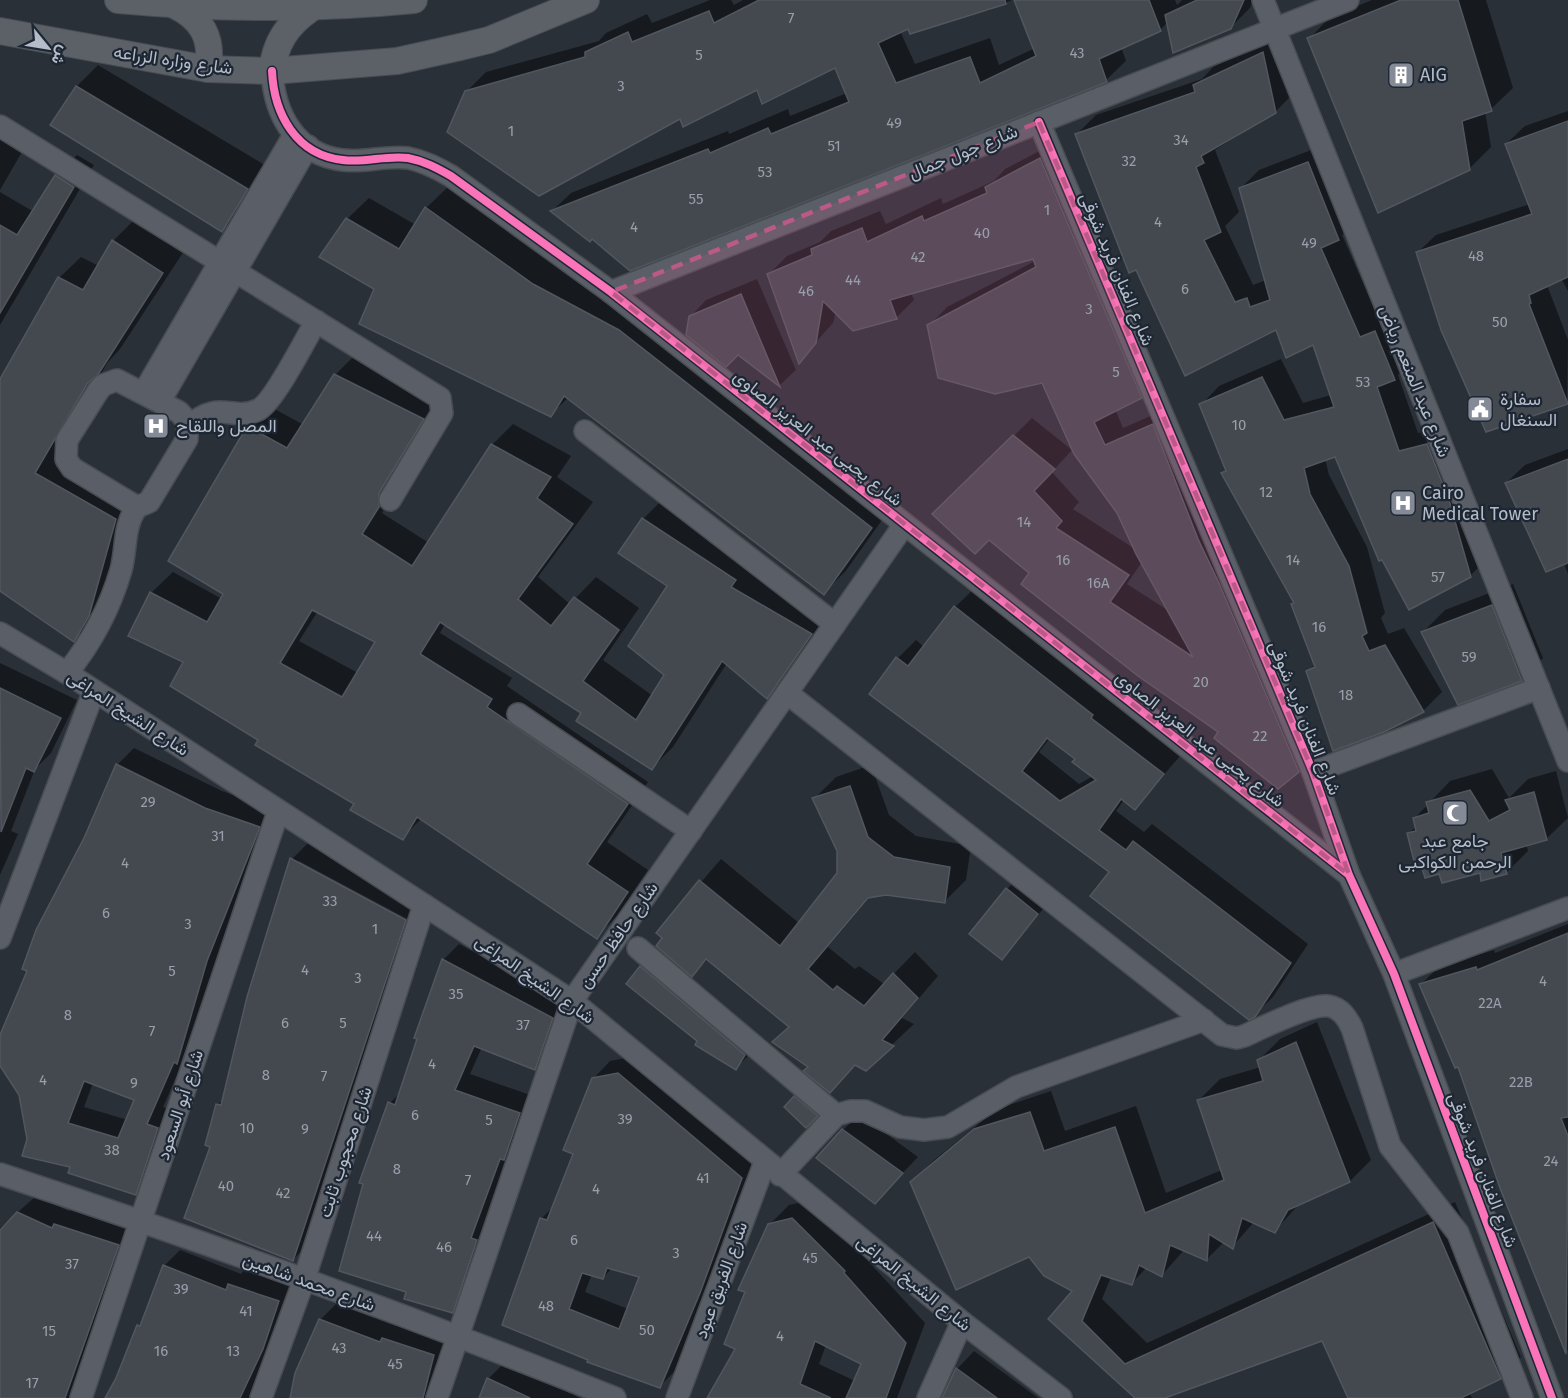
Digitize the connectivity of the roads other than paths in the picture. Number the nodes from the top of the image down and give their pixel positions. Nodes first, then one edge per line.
1 (117, 0) edge
2 (414, 0) edge
3 (586, 0) edge
4 (1263, 0) edge
5 (1348, 0) edge
6 (174, 5) junction
7 (310, 9) junction
8 (1274, 29) junction
9 (0, 31) edge
10 (208, 69) junction
11 (272, 72) junction
12 (1039, 122) junction
13 (0, 126) edge
14 (301, 140) junction
15 (228, 266) junction
16 (611, 292) junction
17 (316, 321) junction
18 (152, 397) junction
19 (188, 427) junction
20 (585, 431) dead end
21 (390, 500) dead end
22 (137, 507) junction
23 (904, 525) junction
24 (836, 624) junction
25 (0, 633) edge
26 (67, 673) junction
27 (1539, 688) junction
28 (94, 691) junction
29 (787, 693) junction
30 (518, 714) dead end
31 (1568, 760) edge
32 (1312, 772) junction
33 (278, 812) junction
34 (691, 831) junction
35 (1349, 875) junction
36 (424, 905) junction
37 (1568, 908) edge
38 (0, 938) edge
39 (638, 948) dead end
40 (1394, 975) junction
41 (572, 1001) junction
42 (1204, 1020) junction
43 (836, 1115) junction
44 (773, 1168) junction
45 (0, 1174) edge
46 (142, 1220) junction
47 (304, 1280) junction
48 (962, 1322) junction
49 (458, 1336) junction
50 (81, 1398) edge
51 (261, 1398) edge
52 (437, 1398) edge
53 (615, 1398) edge
54 (677, 1398) edge
55 (928, 1398) edge
56 (1061, 1398) edge
57 (1522, 1398) edge
58 (1552, 1398) edge

1 - 6 main road
2 - 7 main road
3 - 11 main road, شارع وزاره الزراعه
4 - 8 street, شارع عبد المنعم رياض
5 - 8 street, شارع جول جمال
6 - 7 main road
6 - 10 main road
7 - 11 main road
8 - 12 street, شارع جول جمال
8 - 27 street, شارع عبد المنعم رياض
9 - 10 main road, شارع وزاره الزراعه
10 - 11 main road, شارع وزاره الزراعه
11 - 14 street
12 - 16 street, شارع جول جمال
12 - 32 street, شارع الفنان فريد شوقى
13 - 15 street
14 - 15 street
14 - 16 street, شارع يحيى عبد العزيز الصاوى
15 - 17 street
15 - 18 street
16 - 23 street, شارع يحيى عبد العزيز الصاوى
17 - 19 street
17 - 21 street
18 - 19 street
18 - 22 street
19 - 22 street
20 - 24 street
22 - 26 street
23 - 24 street, شارع حافظ حسن
23 - 35 street, شارع يحيى عبد العزيز الصاوى
24 - 29 street, شارع حافظ حسن
25 - 26 street, شارع الشيخ المراغى
26 - 28 street, شارع الشيخ المراغى
27 - 31 street, شارع عبد المنعم رياض
27 - 32 street
28 - 33 street, شارع الشيخ المراغى
28 - 38 street
29 - 34 street, شارع حافظ حسن
29 - 42 street
30 - 34 street
32 - 35 street, شارع الفنان فريد شوقى
33 - 36 street, شارع الشيخ المراغى
33 - 46 street, شارع أبو السعود
34 - 41 street, شارع حافظ حسن
35 - 40 street, شارع الفنان فريد شوقى
36 - 41 street, شارع الشيخ المراغى
36 - 47 street, شارع محجوب ثابت
37 - 40 street
39 - 43 street
40 - 58 street, شارع الفنان فريد شوقى
41 - 44 street, شارع الشيخ المراغى
41 - 49 street, شارع حافظ حسن
42 - 43 street
42 - 57 street
43 - 44 street
44 - 48 street, شارع الشيخ المراغى
44 - 54 street, شارع الفريق عبود
45 - 46 street, شارع محمد شاهين
46 - 47 street, شارع محمد شاهين
46 - 50 street, شارع أبو السعود
47 - 49 street, شارع محمد شاهين
47 - 51 street, شارع محجوب ثابت
48 - 55 street
48 - 56 street, شارع الشيخ المراغى
49 - 52 street, شارع حافظ حسن
49 - 53 street, شارع محمد شاهين

